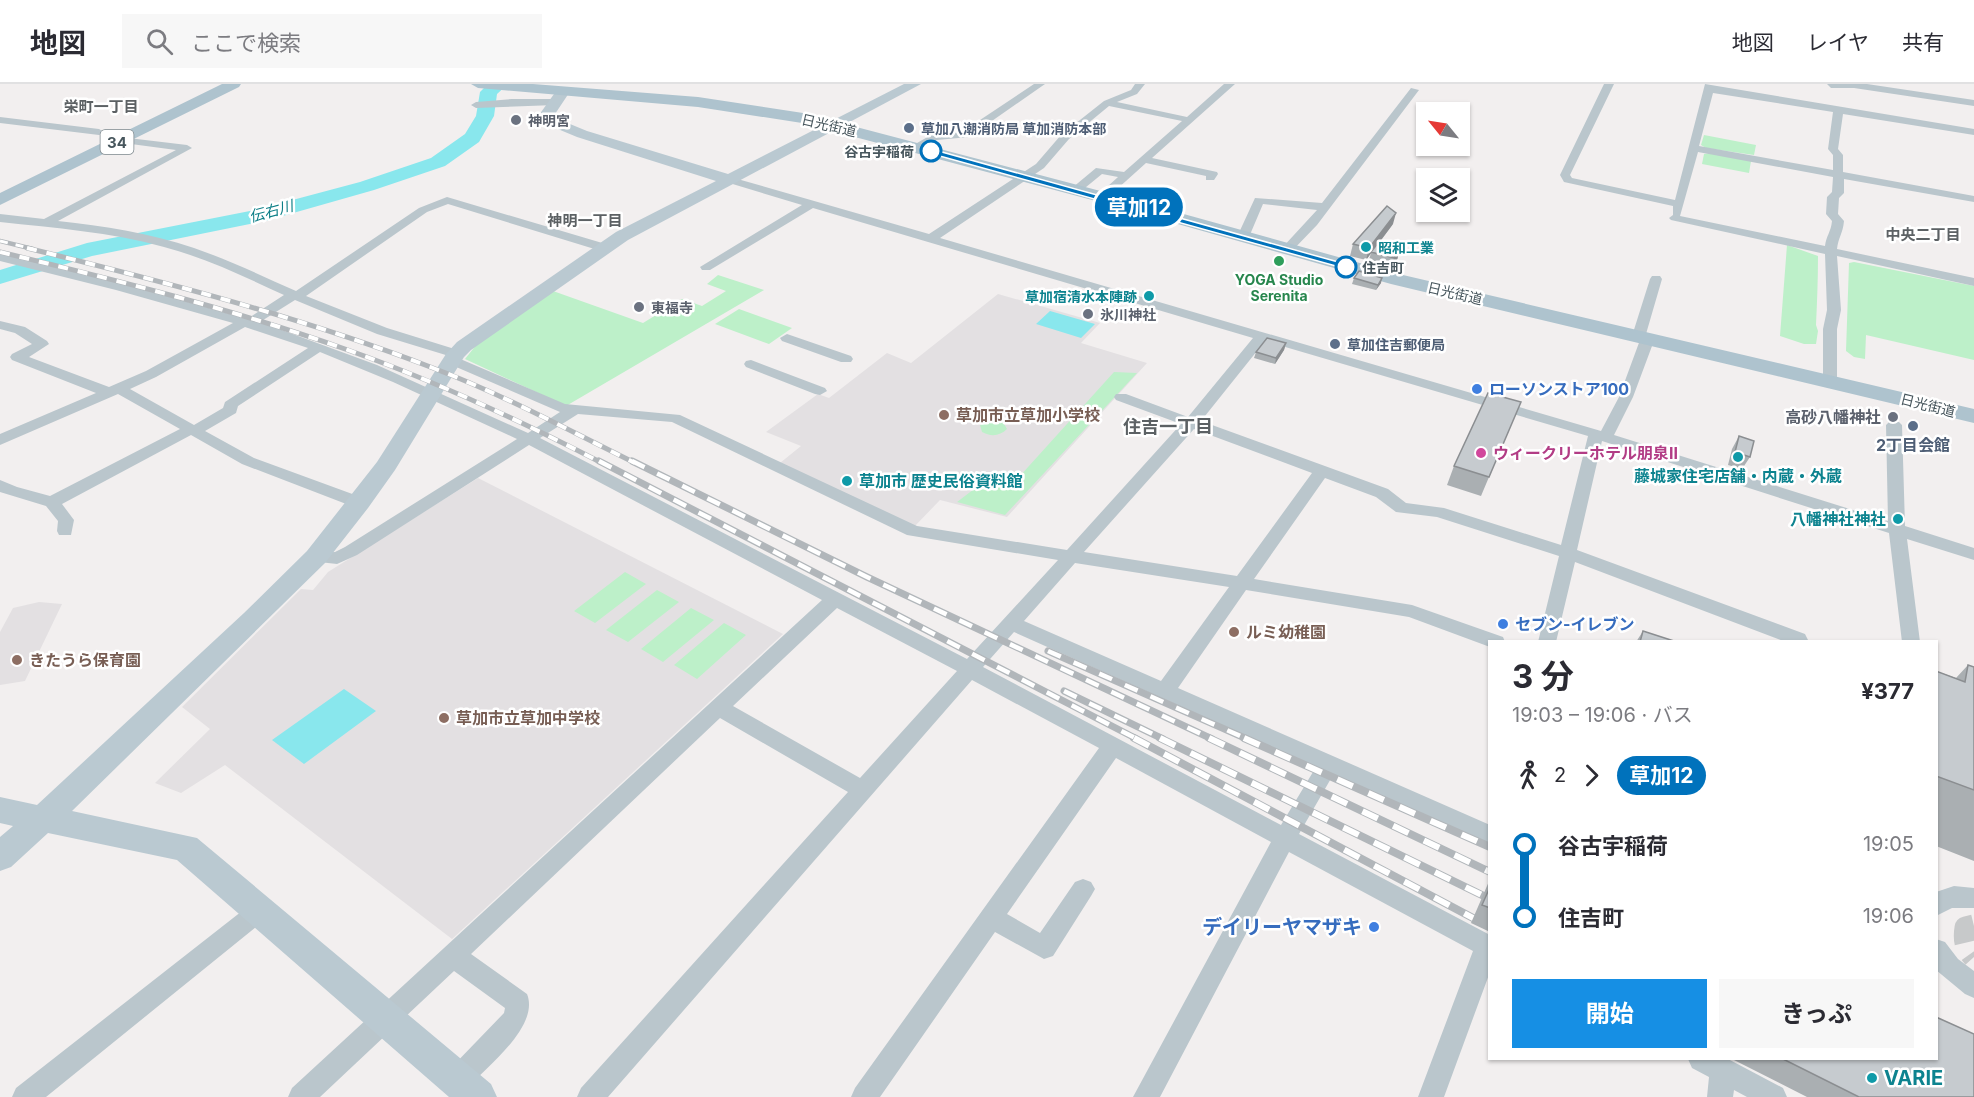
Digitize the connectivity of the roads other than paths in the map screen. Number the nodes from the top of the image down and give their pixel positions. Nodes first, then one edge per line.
1 (234, 84) edge
2 (481, 84) edge
3 (914, 84) edge
4 (1040, 84) edge
5 (1140, 84) edge
6 (1230, 84) edge
7 (1609, 84) edge
8 (488, 85) edge
9 (1849, 85) edge
10 (1830, 86) dead end
11 (1709, 87) edge
12 (1891, 87) edge
13 (1414, 90) dead end
14 (1797, 92) dead end
15 (559, 96) junction
16 (1107, 103) junction
17 (1974, 103) edge
18 (1795, 104) junction
19 (476, 105) dead end
20 (1838, 111) junction
21 (0, 120) edge
22 (1189, 120) junction
23 (836, 126) junction
24 (99, 132) dead end
25 (1974, 132) edge
26 (120, 140) junction
27 (915, 147) junction
28 (1693, 148) junction
29 (1144, 160) junction
30 (1837, 174) junction
31 (1024, 176) junction
32 (1126, 176) junction
33 (1210, 178) dead end
34 (730, 180) junction
35 (1076, 190) junction
36 (1102, 197) junction
37 (1974, 199) edge
38 (0, 200) edge
39 (812, 204) junction
40 (1679, 204) junction
41 (1325, 207) junction
42 (0, 218) edge
43 (44, 224) junction
44 (1243, 237) junction
45 (930, 239) junction
46 (605, 248) junction
47 (1287, 249) junction
48 (1831, 253) junction
49 (0, 257) edge
50 (706, 267) dead end
51 (1656, 279) dead end
52 (1974, 282) edge
53 (295, 295) junction
54 (246, 323) junction
55 (0, 325) edge
56 (1262, 336) junction
57 (1643, 337) junction
58 (787, 338) dead end
59 (318, 347) junction
60 (454, 357) junction
61 (846, 359) dead end
62 (751, 364) dead end
63 (1830, 381) junction
64 (113, 390) junction
65 (820, 391) dead end
66 (431, 394) junction
67 (1121, 397) dead end
68 (574, 410) junction
69 (1974, 416) edge
70 (1191, 423) junction
71 (1894, 424) dead end
72 (193, 430) junction
73 (1601, 436) junction
74 (527, 438) junction
75 (0, 440) edge
76 (1322, 472) junction
77 (0, 485) edge
78 (52, 502) junction
79 (360, 502) junction
80 (1897, 528) junction
81 (65, 531) dead end
82 (1974, 554) edge
83 (1568, 555) junction
84 (1072, 556) junction
85 (316, 557) junction
86 (1241, 583) junction
87 (835, 598) junction
88 (1011, 622) junction
89 (1491, 640) edge
90 (1547, 640) edge
91 (1799, 640) edge
92 (1911, 640) edge
93 (970, 669) junction
94 (1165, 691) junction
95 (718, 708) junction
96 (1112, 747) junction
97 (1329, 763) junction
98 (862, 790) junction
99 (0, 810) edge
100 (43, 819) junction
101 (1488, 834) edge
102 (1285, 838) junction
103 (0, 857) edge
104 (1083, 889) dead end
105 (1974, 898) edge
106 (1938, 904) edge
107 (260, 911) junction
108 (990, 917) junction
109 (1488, 947) edge
110 (1938, 953) edge
111 (452, 956) junction
112 (1974, 986) edge
113 (386, 1017) junction
114 (1712, 1065) edge
115 (468, 1088) edge
116 (25, 1097) edge
117 (301, 1097) edge
118 (590, 1097) edge
119 (864, 1097) edge
120 (1146, 1097) edge
121 (1431, 1097) edge
122 (1720, 1097) edge
123 (1774, 1097) edge

1 - 26 main road, 34
2 - 8 main road, 日光街道
3 - 23 street
4 - 27 street
5 - 16 street
6 - 22 street
7 - 40 street
8 - 15 main road, 日光街道
9 - 10 street
9 - 12 street
11 - 18 street
11 - 28 street
12 - 17 street
13 - 41 street
14 - 18 street
15 - 19 street
15 - 23 main road, 日光街道
15 - 34 street
16 - 22 street
16 - 31 street
18 - 20 street
20 - 25 street
20 - 30 street
21 - 24 street
22 - 29 street
23 - 27 main road, 日光街道
23 - 34 street
26 - 38 main road, 34
26 - 43 street
27 - 31 main road, 日光街道
28 - 30 street
28 - 40 street
29 - 32 street
29 - 33 street
30 - 37 street
30 - 48 street
31 - 35 main road, 日光街道
31 - 45 street
32 - 35 street
32 - 36 street
34 - 39 street
34 - 46 street
35 - 36 main road, 日光街道
36 - 44 main road, 日光街道
39 - 45 street
39 - 50 street
40 - 48 street
41 - 44 street
41 - 47 street
42 - 43 street
43 - 53 street
44 - 47 main road, 日光街道
45 - 56 street
46 - 53 street
46 - 60 street
47 - 57 main road, 日光街道
48 - 52 street
48 - 63 street
49 - 54 street
51 - 57 street
53 - 54 street
53 - 60 street
54 - 59 street
54 - 64 street
55 - 64 street
56 - 70 street
56 - 73 street
57 - 63 main road, 日光街道
57 - 73 street
58 - 61 street
59 - 66 street
59 - 72 street
60 - 66 street
60 - 68 street
62 - 65 street
63 - 69 main road, 日光街道
64 - 72 street
64 - 75 street
66 - 74 street
66 - 79 street
67 - 70 street
68 - 74 street
68 - 84 street
70 - 76 street
70 - 84 street
71 - 80 street
72 - 78 street
72 - 79 street
73 - 80 street
73 - 83 street
74 - 85 street
74 - 87 street
76 - 83 street
76 - 86 street
77 - 78 street
78 - 81 street
79 - 85 street
80 - 82 street
80 - 92 street
83 - 90 street
83 - 91 street
84 - 86 street
84 - 88 street
85 - 100 street
86 - 89 street
86 - 94 street
87 - 93 street
87 - 95 street
88 - 93 street
88 - 94 street
93 - 96 street
93 - 98 street
94 - 97 street
95 - 98 street
95 - 111 street
96 - 102 street
96 - 108 street
97 - 101 street
97 - 102 street
98 - 118 street
99 - 100 street
100 - 103 street
100 - 107 street
102 - 109 street
102 - 120 street
104 - 108 street
105 - 106 street
107 - 113 street
107 - 116 street
108 - 119 street
109 - 121 street
110 - 112 street
111 - 113 street
111 - 115 street
113 - 115 street
113 - 117 street
114 - 122 street
114 - 123 street

